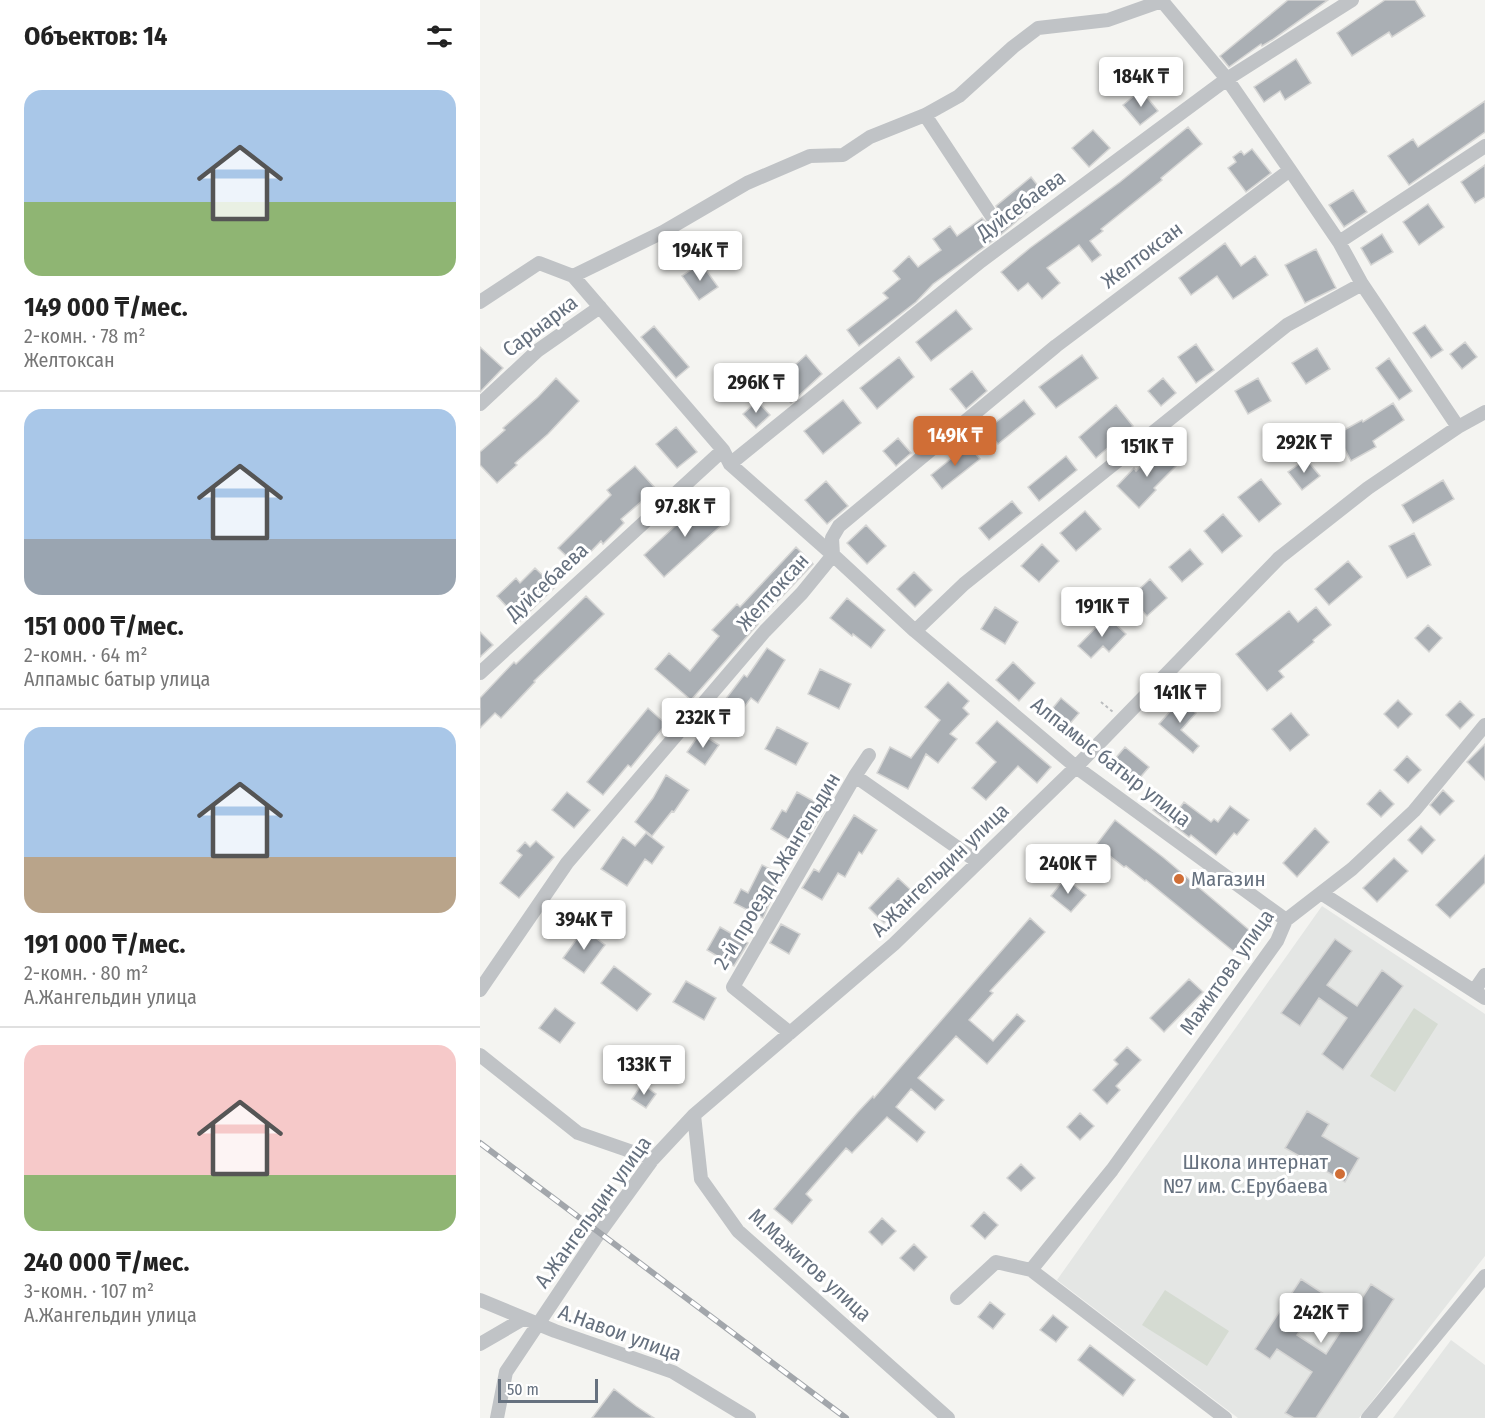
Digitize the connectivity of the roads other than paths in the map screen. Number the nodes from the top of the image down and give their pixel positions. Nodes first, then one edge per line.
1 (1352, 0) edge
2 (1227, 79) junction
3 (925, 115) junction
4 (1485, 146) edge
5 (1290, 170) junction
6 (993, 218) dead end
7 (1339, 242) junction
8 (573, 276) junction
9 (1362, 284) junction
10 (480, 302) edge
11 (600, 307) junction
12 (480, 404) edge
13 (1485, 412) edge
14 (1458, 427) junction
15 (723, 450) junction
16 (730, 464) junction
17 (833, 555) junction
18 (915, 631) junction
19 (480, 673) edge
20 (1485, 725) edge
21 (869, 755) dead end
22 (1076, 767) junction
23 (855, 776) junction
24 (978, 862) junction
25 (1321, 893) junction
26 (1286, 920) junction
27 (1485, 975) edge
28 (480, 990) edge
29 (1480, 994) edge
30 (790, 1033) junction
31 (480, 1055) edge
32 (694, 1115) junction
33 (653, 1159) junction
34 (1031, 1270) junction
35 (1485, 1276) edge
36 (1480, 1292) edge
37 (957, 1298) dead end
38 (480, 1300) edge
39 (523, 1318) junction
40 (538, 1325) junction
41 (480, 1344) edge
42 (497, 1418) edge
43 (749, 1418) edge
44 (948, 1418) edge
45 (1225, 1418) edge
46 (1368, 1418) edge

1 - 2 street, Дуйсебаева
2 - 3 street
2 - 5 street
2 - 16 street, Дуйсебаева
3 - 6 street
3 - 8 street
4 - 7 street
5 - 7 street
5 - 17 street, Желтоксан
7 - 9 street
8 - 10 street
8 - 11 street, Алпамыс батыр улица
9 - 14 street
9 - 18 street
11 - 12 street, Сарыарка
11 - 15 street, Алпамыс батыр улица
13 - 14 street, А.Жангельдин улица
14 - 22 street, А.Жангельдин улица
15 - 16 street, Алпамыс батыр улица
15 - 19 street, Дуйсебаева
16 - 17 street, Алпамыс батыр улица
17 - 18 street, Алпамыс батыр улица
17 - 28 street, Желтоксан
18 - 22 street, Алпамыс батыр улица
20 - 25 street, Мажитова улица
21 - 23 street
22 - 24 street, А.Жангельдин улица
22 - 26 street, Алпамыс батыр улица
23 - 24 street, 2-й проезд А.Жангельдин
23 - 30 street, 2-й проезд А.Жангельдин
24 - 30 street, А.Жангельдин улица
25 - 26 street, Мажитова улица
25 - 29 street
26 - 34 street, Мажитова улица
27 - 29 street
30 - 32 street, А.Жангельдин улица
31 - 33 street
32 - 33 street, А.Жангельдин улица
32 - 44 street, М.Мажитов улица
33 - 40 street, А.Жангельдин улица
34 - 37 street
34 - 45 street
35 - 36 street
36 - 46 street
38 - 39 street, А.Навои улица
39 - 40 street, А.Навои улица
39 - 41 street
40 - 42 street, А.Жангельдин улица
40 - 43 street, А.Навои улица

